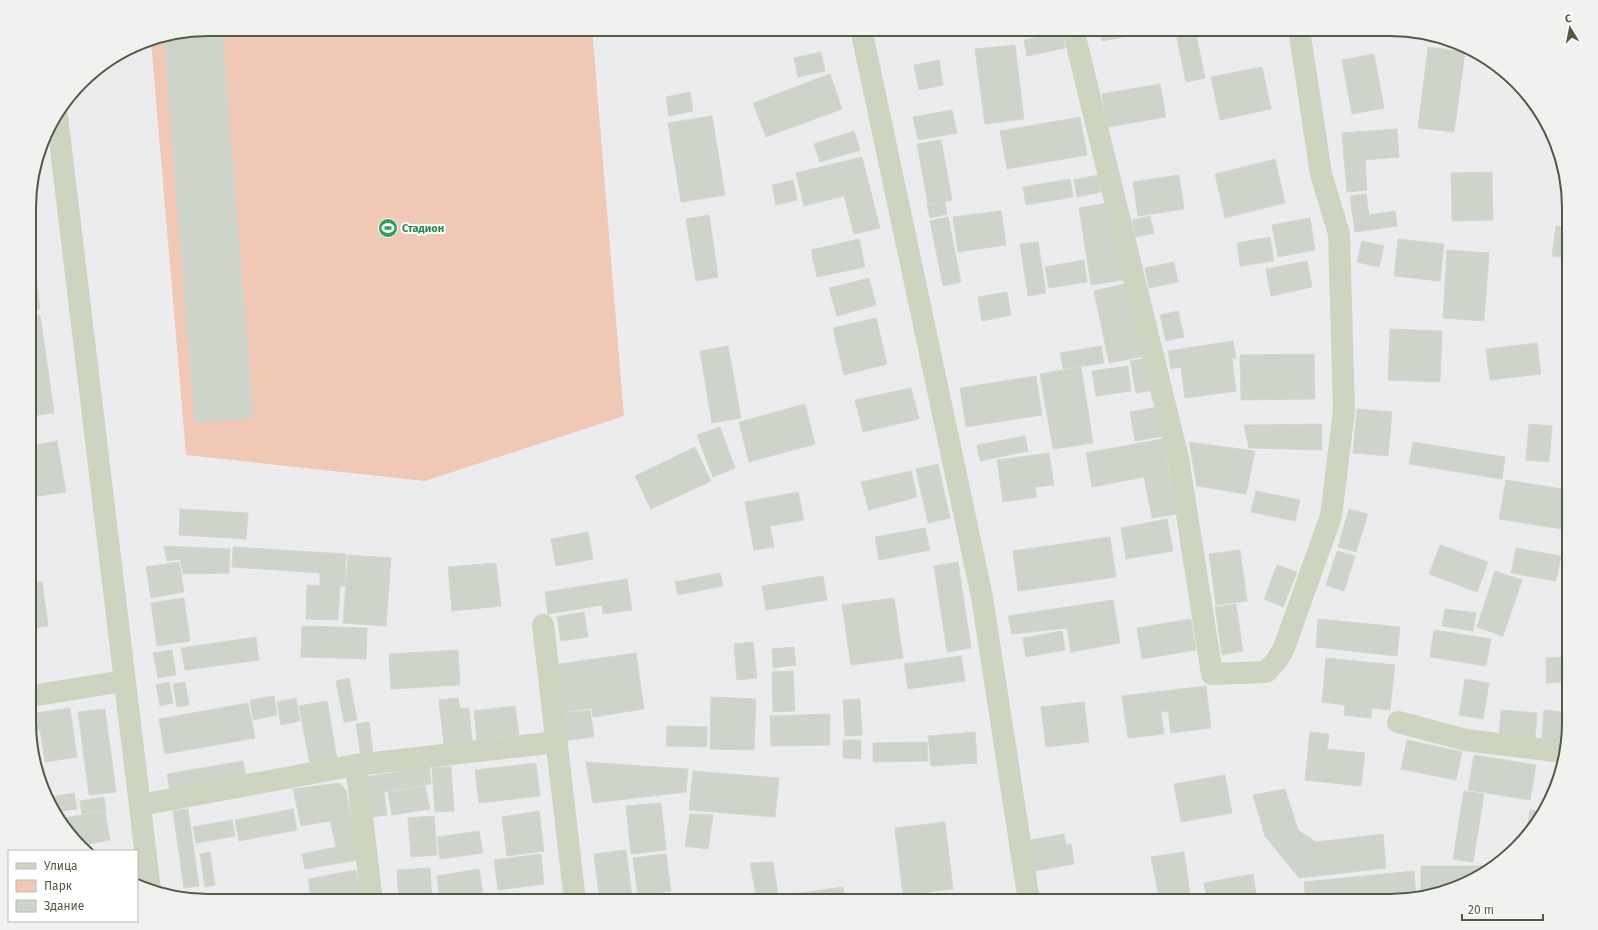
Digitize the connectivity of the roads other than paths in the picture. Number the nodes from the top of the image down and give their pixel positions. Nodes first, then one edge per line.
1 (862, 36) edge
2 (1075, 36) edge
3 (1300, 36) edge
4 (58, 124) edge
5 (543, 624) dead end
6 (124, 681) junction
7 (36, 695) edge
8 (1398, 722) dead end
9 (557, 742) junction
10 (1560, 752) edge
11 (356, 765) junction
12 (140, 805) junction
13 (149, 884) edge
14 (371, 894) edge
15 (575, 894) edge
16 (1028, 894) edge

1 - 16 street
2 - 3 street
4 - 6 street
5 - 9 street
6 - 7 street
6 - 12 street
8 - 10 street
9 - 11 street
9 - 15 street
11 - 12 street
11 - 14 street
12 - 13 street

